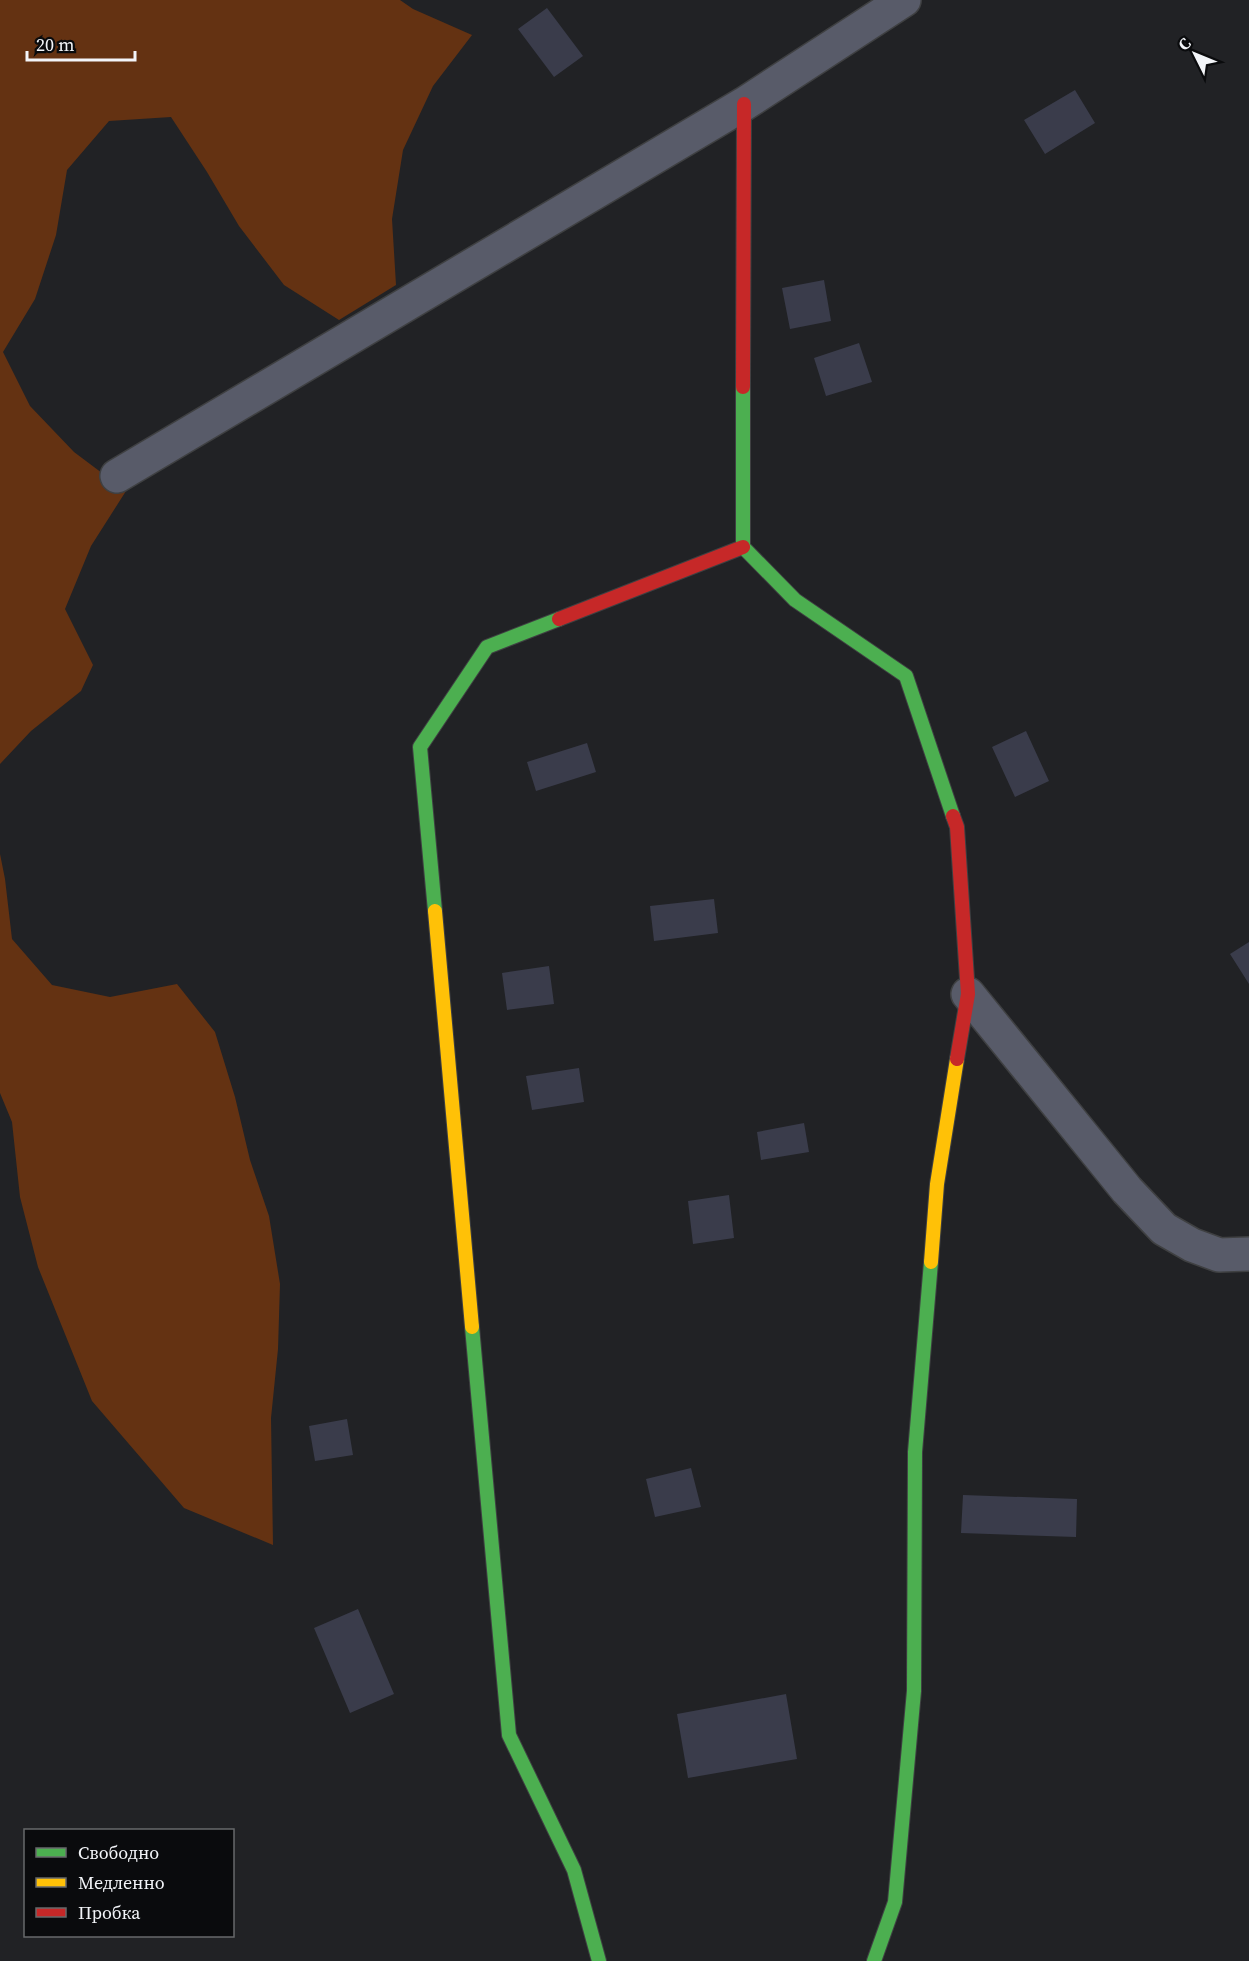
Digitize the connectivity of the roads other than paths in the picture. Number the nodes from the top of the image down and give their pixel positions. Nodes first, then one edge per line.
1 (904, 0) edge
2 (744, 104) junction
3 (117, 476) dead end
4 (743, 547) junction
5 (968, 994) junction
6 (1249, 1254) edge
7 (599, 1961) edge
8 (874, 1961) edge

1 - 2 street
2 - 3 street
2 - 4 street
4 - 5 street
4 - 7 street
5 - 6 street
5 - 8 street

